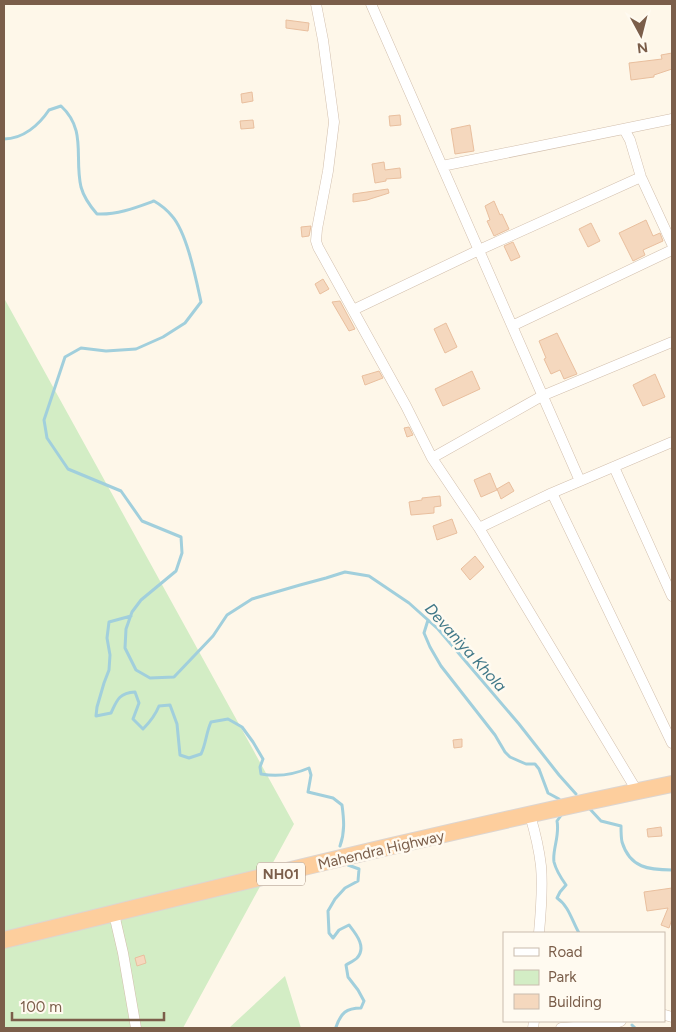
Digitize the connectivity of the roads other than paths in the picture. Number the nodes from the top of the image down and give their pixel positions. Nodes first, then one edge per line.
1 (316, 4) edge
2 (372, 4) edge
3 (672, 119) edge
4 (624, 129) junction
5 (442, 166) junction
6 (641, 177) junction
7 (672, 244) edge
8 (479, 250) junction
9 (672, 250) edge
10 (353, 310) junction
11 (512, 326) junction
12 (672, 342) edge
13 (542, 396) junction
14 (672, 442) edge
15 (432, 458) junction
16 (614, 466) junction
17 (580, 481) junction
18 (552, 493) junction
19 (479, 528) junction
20 (672, 596) edge
21 (672, 743) edge
22 (672, 784) edge
23 (637, 791) junction
24 (530, 815) junction
25 (114, 914) junction
26 (540, 932) edge
27 (4, 940) edge
28 (618, 1022) edge
29 (136, 1028) edge
30 (561, 1028) edge

1 - 10 street
2 - 5 street
3 - 4 street
4 - 5 street
4 - 6 street
5 - 8 street
6 - 7 street
6 - 8 street
8 - 10 street
8 - 11 street
9 - 11 street
10 - 15 street
11 - 13 street
12 - 13 street
13 - 15 street
13 - 17 street
14 - 16 street
15 - 19 street
16 - 17 street
16 - 20 street
17 - 18 street
18 - 19 street
18 - 21 street
19 - 23 street
22 - 23 highway, Mahendra Highway / NH01
23 - 24 highway, Mahendra Highway / NH01
24 - 25 highway, Mahendra Highway / NH01
24 - 26 street
25 - 27 highway, Mahendra Highway / NH01
25 - 29 street
28 - 30 street

